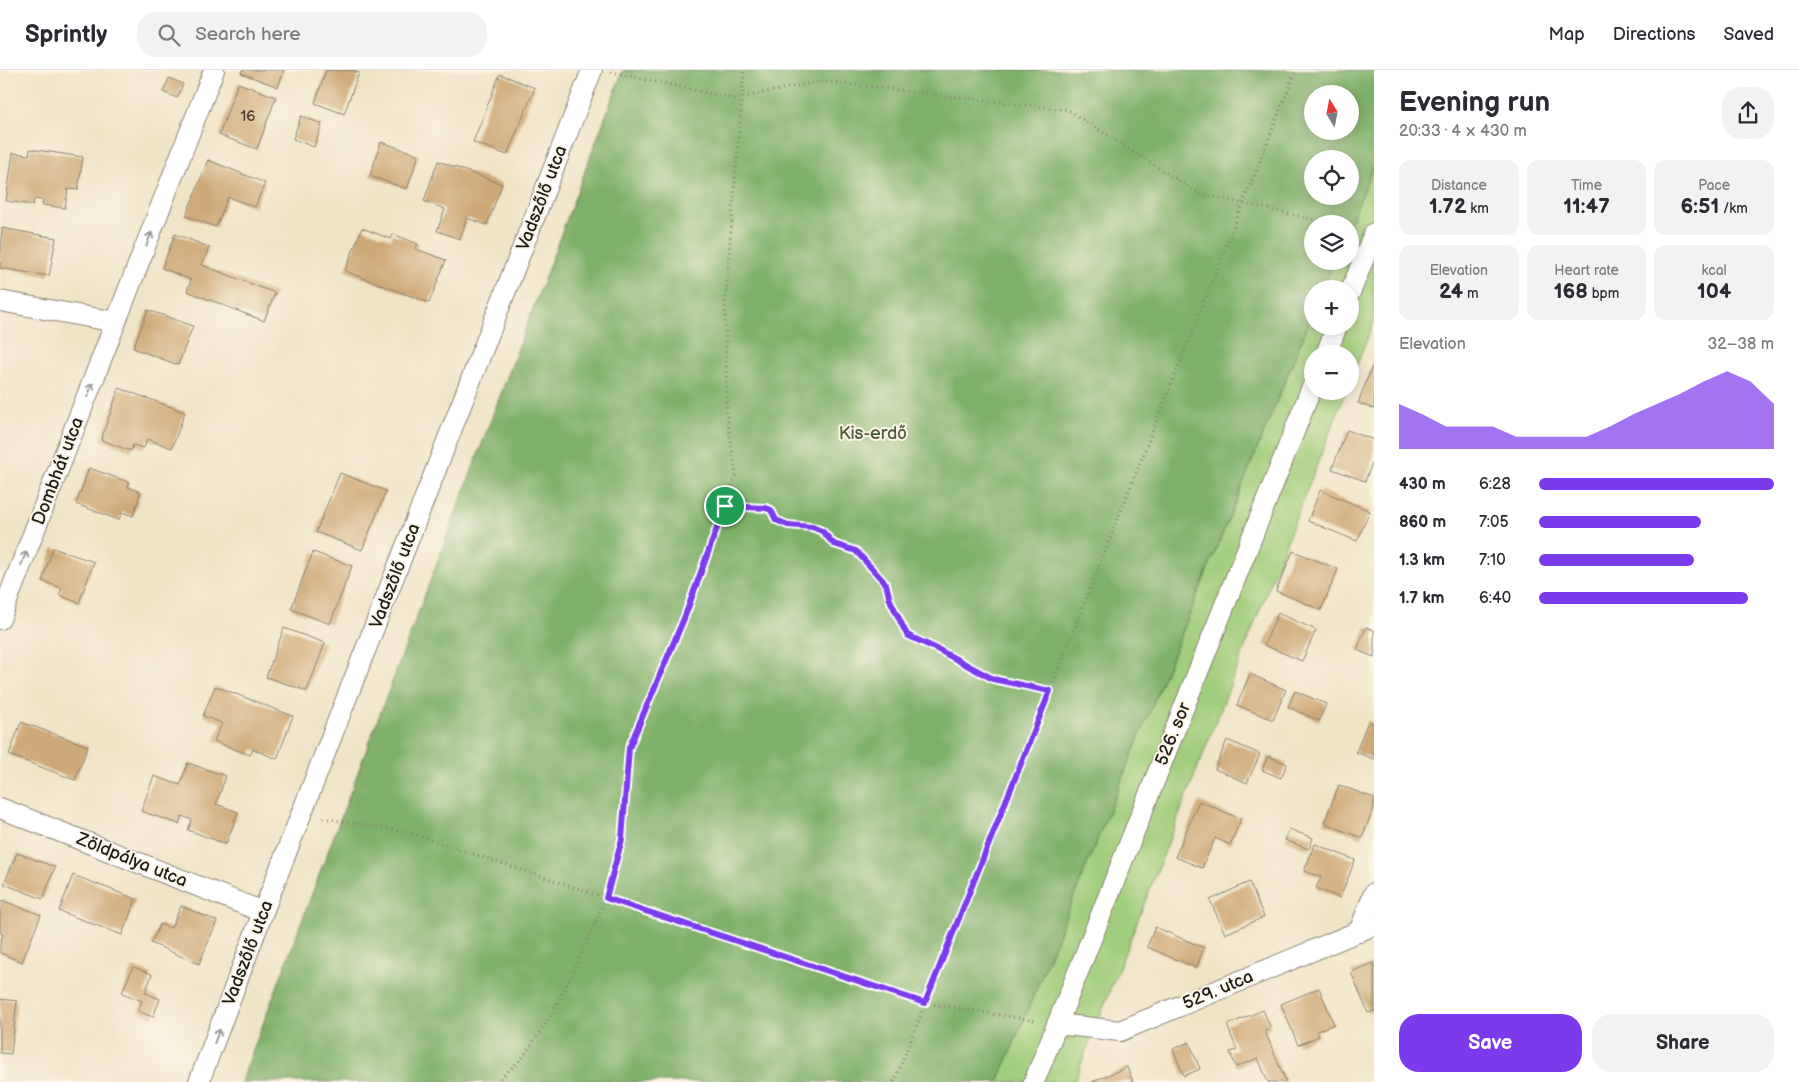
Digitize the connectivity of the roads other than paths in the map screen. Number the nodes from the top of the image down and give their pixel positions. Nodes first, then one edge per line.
1 (214, 70) edge
2 (592, 70) edge
3 (1374, 233) edge
4 (1355, 280) edge
5 (0, 301) edge
6 (116, 322) junction
7 (1307, 400) edge
8 (0, 619) edge
9 (0, 808) edge
10 (1374, 893) edge
11 (263, 912) junction
12 (1366, 928) edge
13 (1057, 1024) junction
14 (199, 1082) edge
15 (1034, 1082) edge

6 -> 1 street, Dombhát utca
2 - 11 street, Vadszőlő utca
3 - 4 street
5 - 6 street
8 -> 6 street, Dombhát utca
7 - 13 street, 526. sor
9 - 11 street, Zöldpálya utca
10 - 12 street
14 -> 11 street, Vadszőlő utca
12 - 13 street, 529. utca
13 - 15 street, 526. sor

